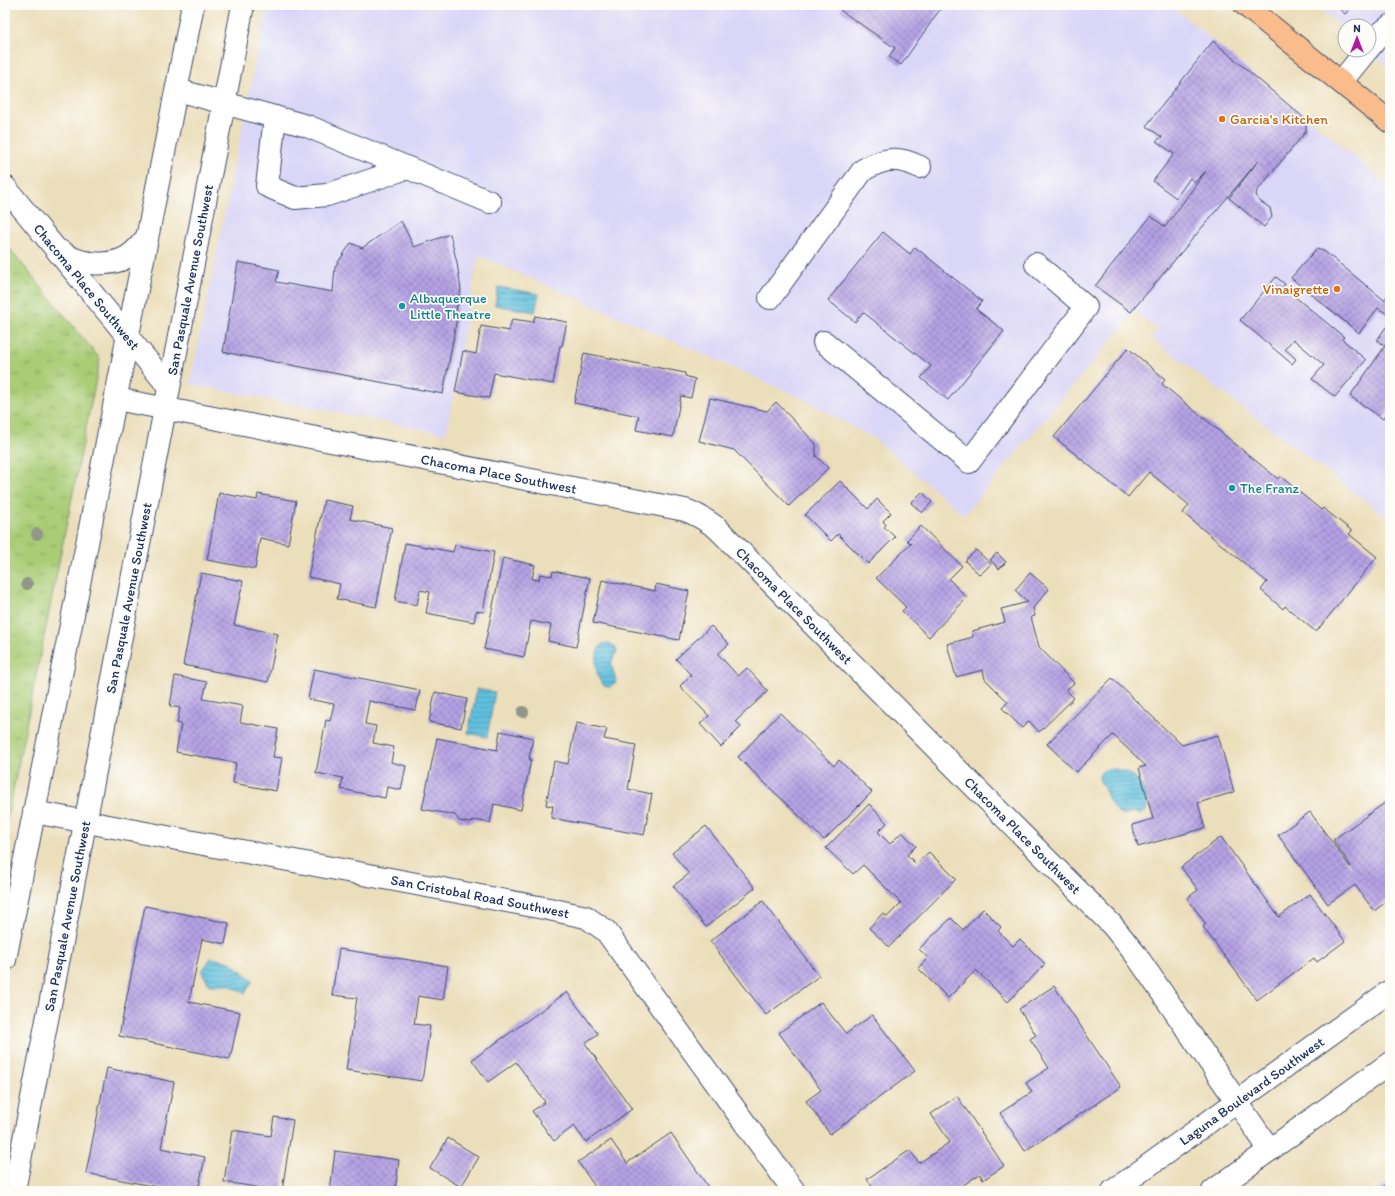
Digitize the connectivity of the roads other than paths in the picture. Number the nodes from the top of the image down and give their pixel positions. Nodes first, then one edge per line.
1 (193, 5) edge
2 (243, 5) edge
3 (1245, 5) edge
4 (1390, 26) edge
5 (1377, 38) edge
6 (1361, 58) edge
7 (1341, 82) junction
8 (176, 90) junction
9 (224, 103) junction
10 (275, 117) junction
11 (1390, 122) edge
12 (920, 167) dead end
13 (407, 168) junction
14 (5, 187) edge
15 (490, 202) dead end
16 (147, 237) junction
17 (56, 249) junction
18 (1036, 264) dead end
19 (770, 298) dead end
20 (128, 336) junction
21 (824, 342) dead end
22 (169, 387) junction
23 (116, 399) junction
24 (165, 409) junction
25 (34, 812) junction
26 (85, 821) junction
27 (5, 960) edge
28 (1390, 990) edge
29 (1390, 1062) edge
30 (1236, 1101) junction
31 (1270, 1150) junction
32 (14, 1191) edge
33 (794, 1191) edge
34 (1113, 1191) edge
35 (1213, 1191) edge

1 - 8 street
2 - 9 street, San Pasquale Avenue Southwest
3 - 7 main road
4 - 5 street
6 - 7 street
7 - 11 main road
8 - 9 street
8 - 16 street
9 - 10 street
9 - 22 street, San Pasquale Avenue Southwest
10 - 13 street
10 - 13 street
12 - 19 street
13 - 15 street
14 - 17 street, Chacoma Place Southwest
16 - 17 street
16 - 20 street
17 - 20 street, Chacoma Place Southwest
18 - 21 street
20 - 22 street, Chacoma Place Southwest
20 - 23 street
22 - 24 street, San Pasquale Avenue Southwest
23 - 24 street, Chacoma Place Southwest
23 - 25 street
24 - 26 street, San Pasquale Avenue Southwest
24 - 30 street, Chacoma Place Southwest
25 - 26 street, San Cristobal Road Southwest
25 - 27 street
26 - 32 street, San Pasquale Avenue Southwest
26 - 33 street, San Cristobal Road Southwest
28 - 30 street, Laguna Boulevard Southwest
29 - 31 street
30 - 31 street, Chacoma Place Southwest
30 - 34 street, Laguna Boulevard Southwest
31 - 35 street

